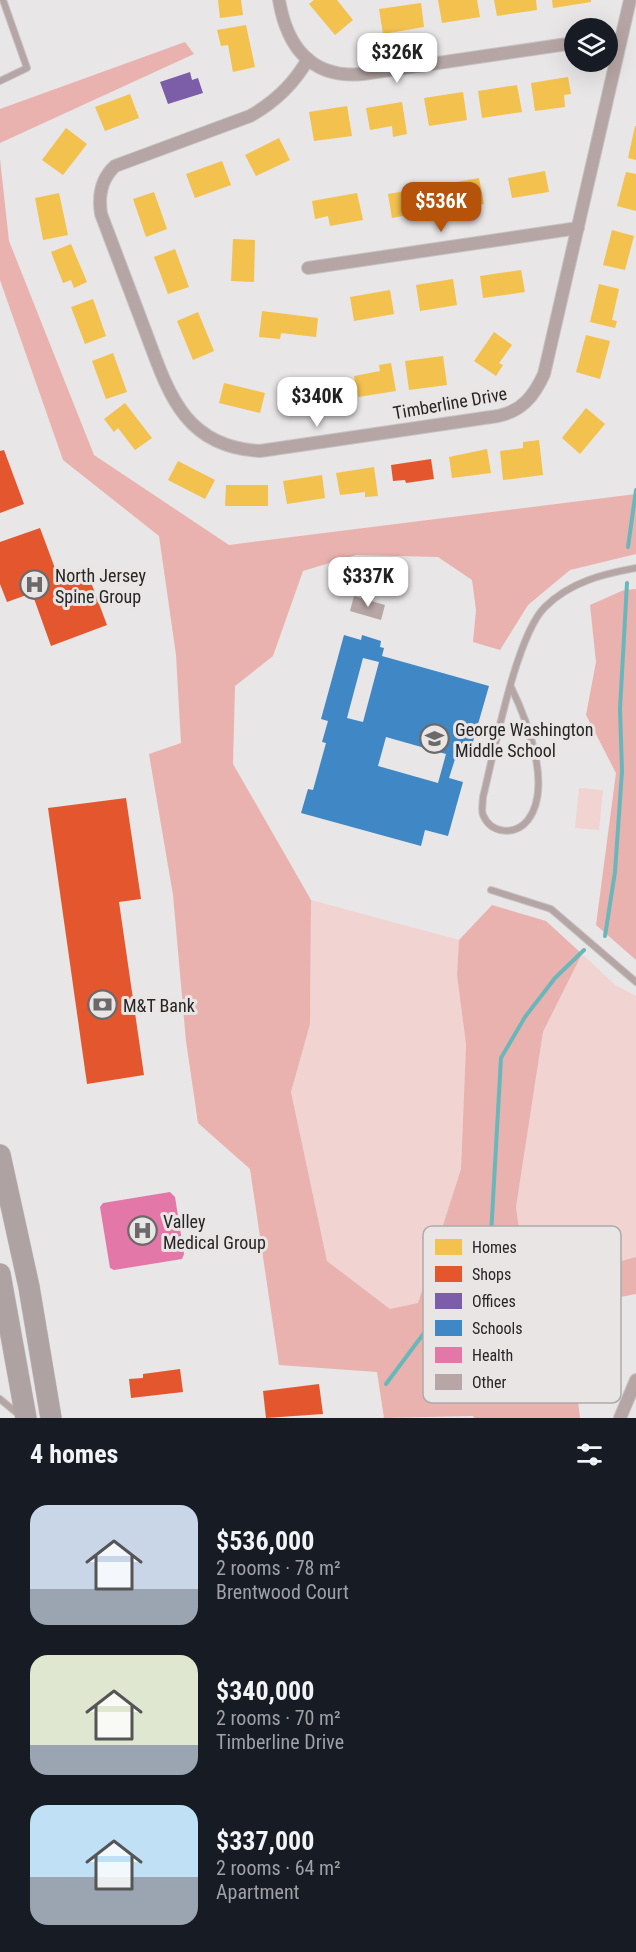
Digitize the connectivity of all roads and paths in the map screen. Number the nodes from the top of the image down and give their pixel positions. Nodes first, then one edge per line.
1 (3, 0) edge
2 (279, 0) edge
3 (630, 0) edge
4 (8, 15) junction
5 (0, 18) edge
6 (622, 36) junction
7 (618, 37) edge
8 (564, 44) edge
9 (308, 59) junction
10 (0, 81) edge
11 (578, 228) junction
12 (308, 267) dead end
13 (636, 568) edge
14 (511, 687) junction
15 (491, 890) dead end
16 (636, 982) edge
17 (0, 1155) edge
18 (0, 1274) edge
19 (636, 1380) edge
20 (0, 1399) edge
21 (24, 1418) edge
22 (51, 1418) edge
23 (620, 1418) edge

1 - 4 lane
2 - 9 street
3 - 6 street, Timberline Drive
4 - 5 lane
4 - 10 lane
6 - 7 street
6 - 11 street, Timberline Drive
8 - 9 street
9 - 11 street, Timberline Drive
11 - 12 street
13 - 14 lane
14 - 14 lane
15 - 16 lane
17 - 22 highway
18 - 21 highway
19 - 23 street
20 - 21 lane

